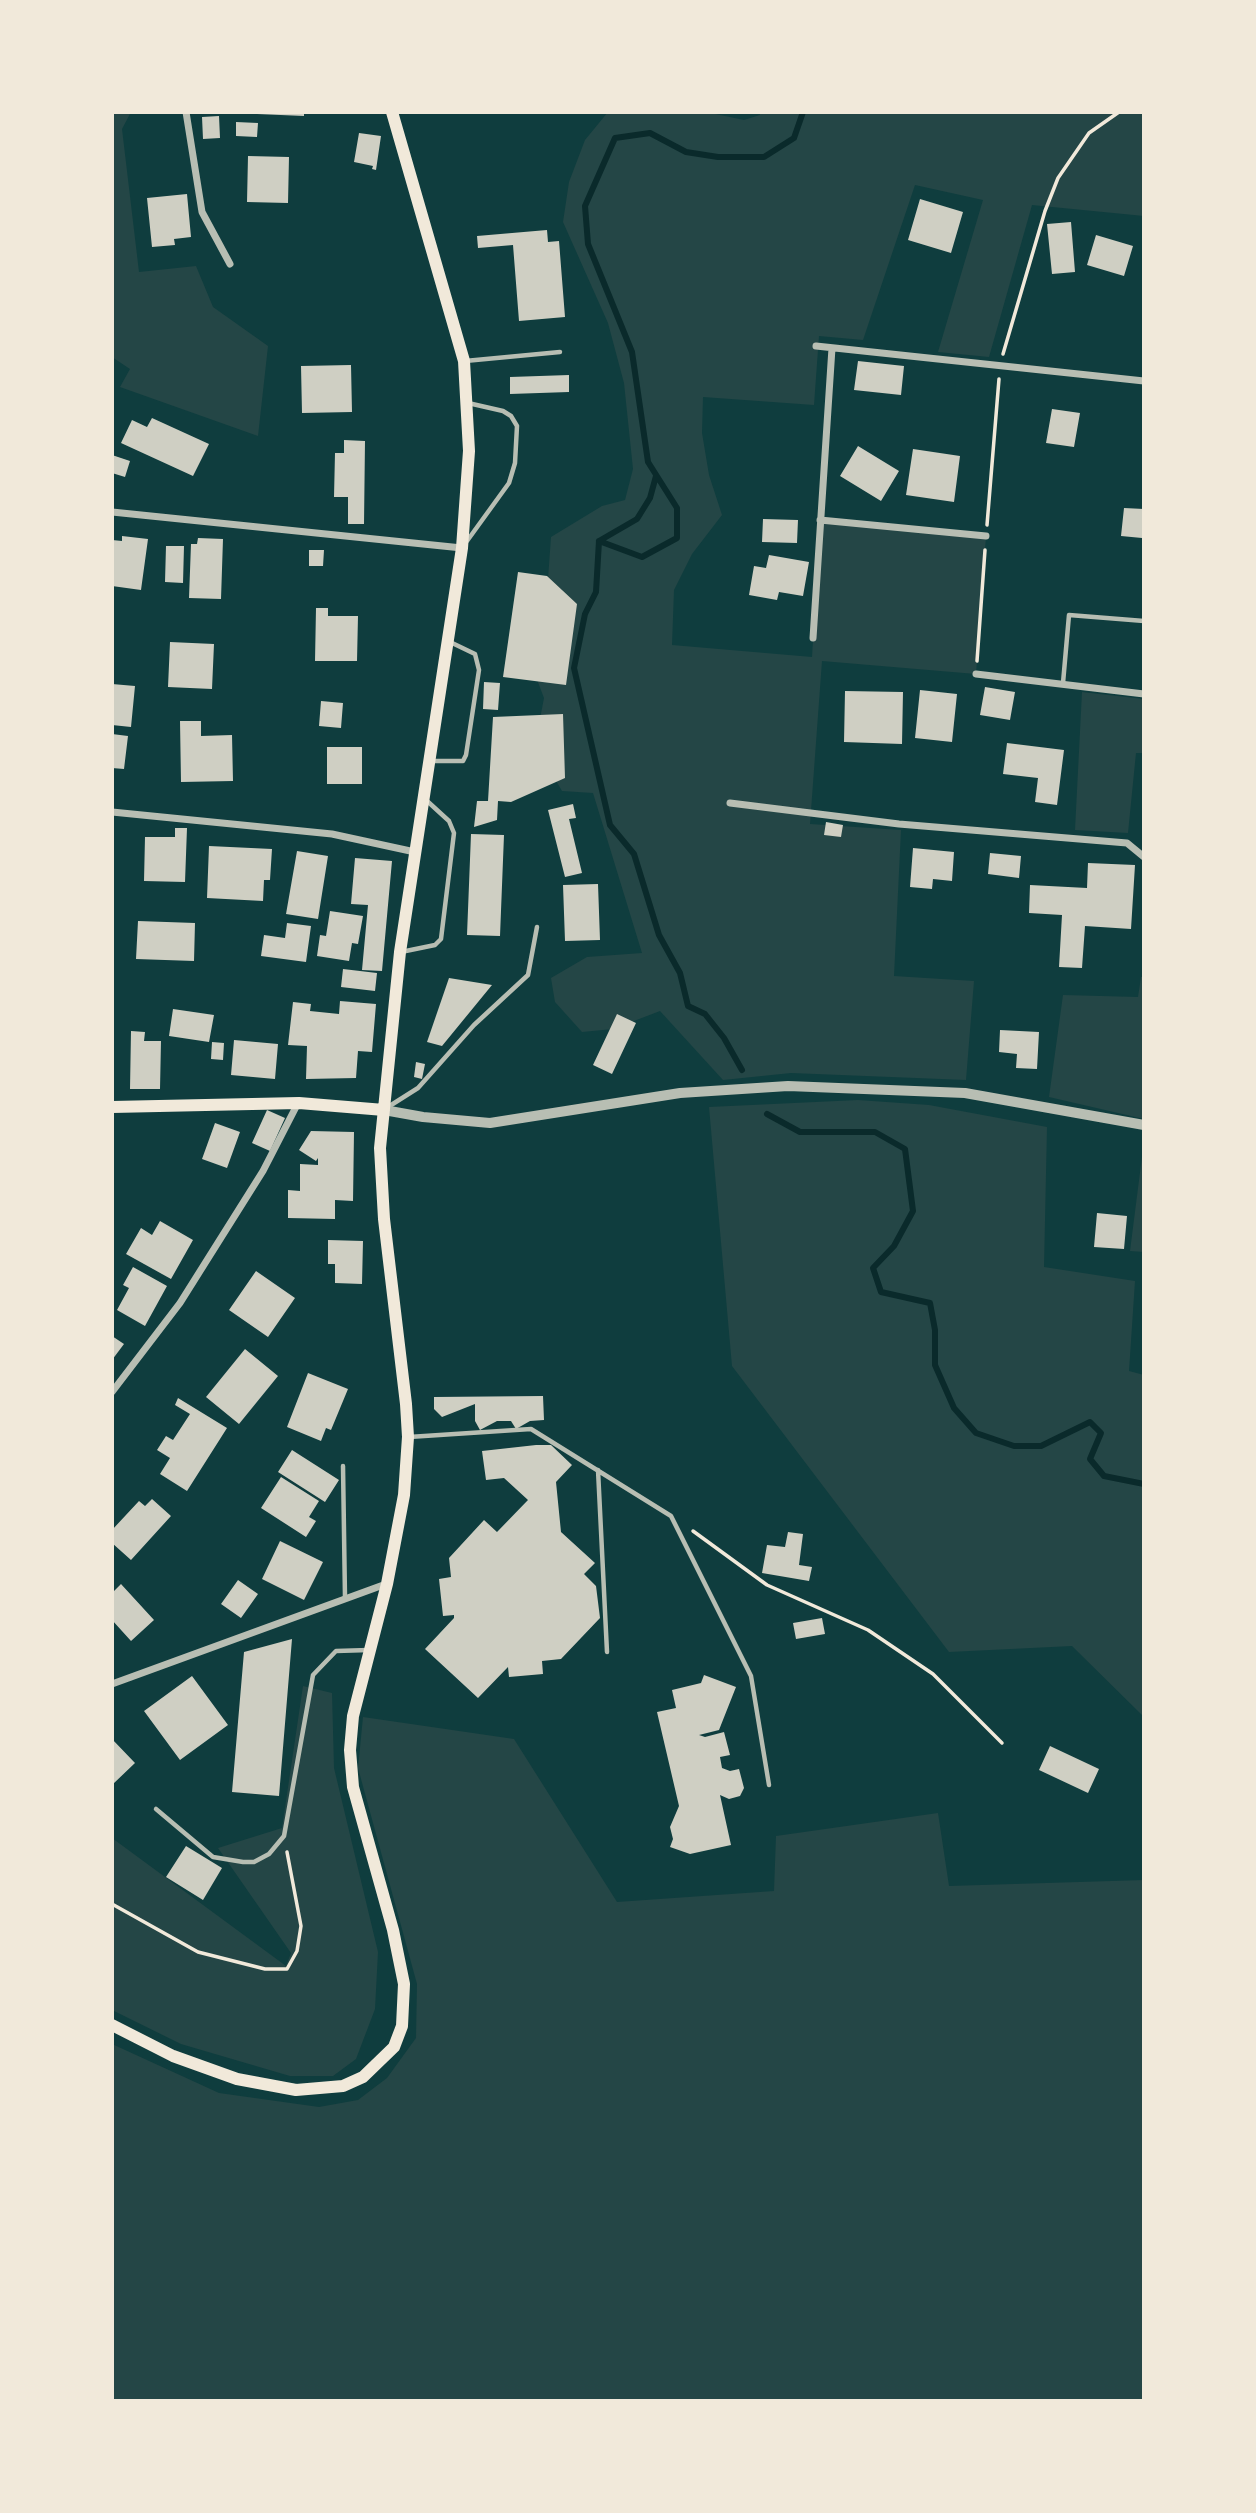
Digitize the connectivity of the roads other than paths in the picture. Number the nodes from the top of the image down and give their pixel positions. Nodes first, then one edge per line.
1 (186, 112) edge
2 (392, 112) edge
3 (230, 264) dead end
4 (816, 346) dead end
5 (832, 348) junction
6 (560, 352) dead end
7 (464, 361) junction
8 (1144, 381) edge
9 (468, 403) junction
10 (112, 512) edge
11 (820, 520) junction
12 (986, 536) road end
13 (462, 548) junction
14 (1144, 621) edge
15 (813, 638) dead end
16 (448, 642) junction
17 (976, 674) road end
18 (1063, 684) junction
19 (1144, 694) edge
20 (429, 761) junction
21 (424, 797) junction
22 (730, 803) dead end
23 (112, 812) edge
24 (415, 852) junction
25 (1144, 857) edge
26 (537, 927) dead end
27 (400, 952) junction
28 (299, 1103) junction
29 (112, 1107) edge
30 (384, 1110) junction
31 (1144, 1125) edge
32 (112, 1392) edge
33 (408, 1437) junction
34 (343, 1466) dead end
35 (598, 1470) junction
36 (387, 1584) junction
37 (345, 1599) junction
38 (370, 1650) junction
39 (607, 1652) dead end
40 (112, 1684) edge
41 (769, 1784) dead end
42 (156, 1809) dead end
43 (112, 2025) edge

1 - 3 street
2 - 7 main road
4 - 5 street
5 - 8 street
5 - 11 street
6 - 7 lane
7 - 9 main road
9 - 13 main road
9 - 13 lane
10 - 13 street
11 - 12 street
11 - 15 street
13 - 16 main road
14 - 18 lane
16 - 20 main road
16 - 20 lane
17 - 18 street
18 - 19 street
20 - 21 main road
21 - 24 main road
21 - 27 lane
22 - 25 street
23 - 24 street
24 - 27 main road
26 - 30 lane
27 - 30 main road
28 - 29 main road
28 - 30 main road
28 - 32 street
30 - 31 street
30 - 33 main road
33 - 35 lane
33 - 36 main road
34 - 37 lane
35 - 39 lane
35 - 41 lane
36 - 37 street
36 - 38 main road
37 - 40 street
38 - 42 lane
38 - 43 main road

